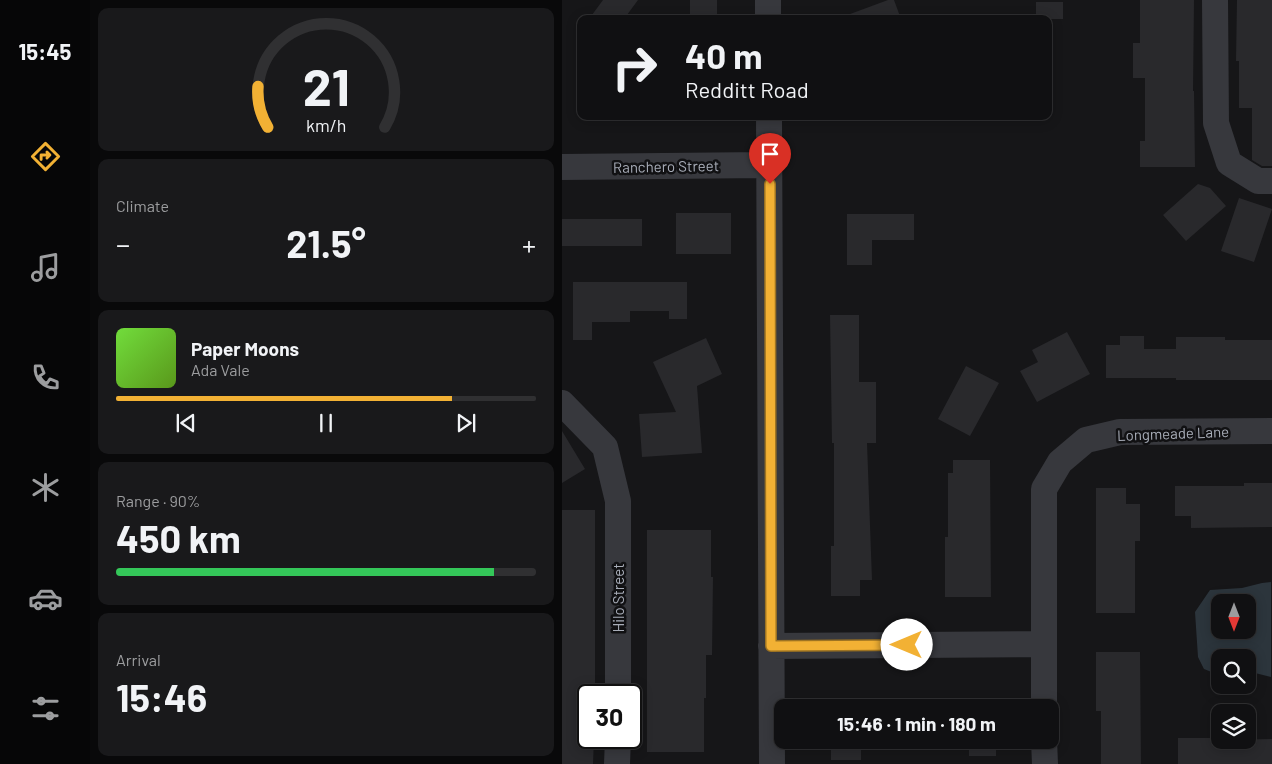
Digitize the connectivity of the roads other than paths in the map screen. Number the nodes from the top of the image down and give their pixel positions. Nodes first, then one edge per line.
1 (768, 0) edge
2 (1215, 0) edge
3 (768, 15) edge
4 (769, 120) edge
5 (770, 165) junction
6 (562, 167) edge
7 (1272, 181) edge
8 (562, 402) edge
9 (1272, 431) edge
10 (1044, 644) junction
11 (771, 646) junction
12 (618, 684) edge
13 (1044, 699) edge
14 (618, 749) edge
15 (1044, 749) edge
16 (618, 764) edge
17 (772, 764) edge
18 (1045, 764) edge

1 - 3 street
2 - 7 street
4 - 5 street
5 - 6 street, Ranchero Street
5 - 11 street
8 - 12 street, Hilo Street
9 - 10 street, Longmeade Lane
10 - 11 street
10 - 13 street, Longmeade Lane
11 - 17 street
14 - 16 street
15 - 18 street

